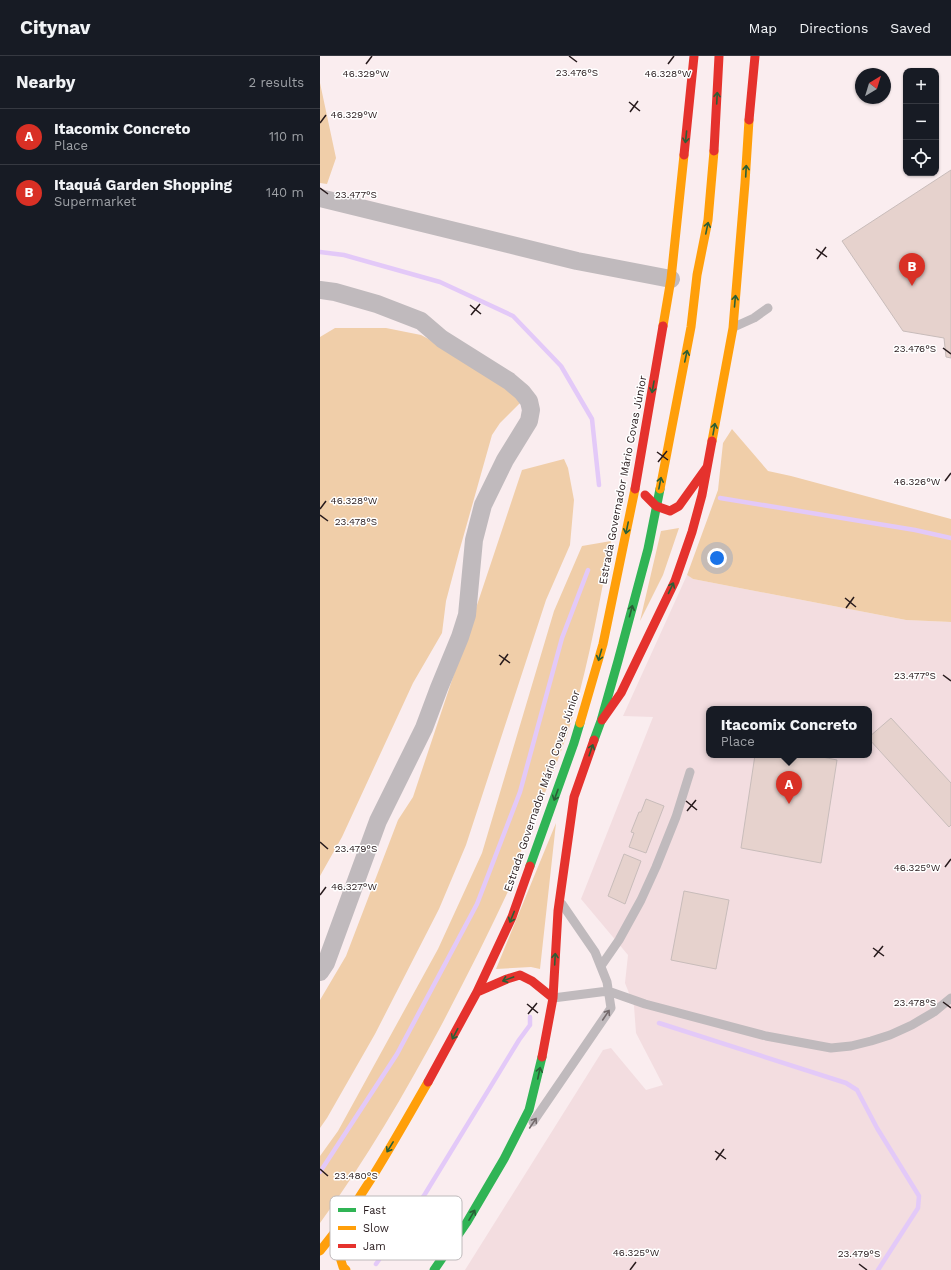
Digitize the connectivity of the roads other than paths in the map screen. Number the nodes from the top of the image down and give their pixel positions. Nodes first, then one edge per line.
1 (694, 56) edge
2 (720, 56) edge
3 (755, 56) edge
4 (320, 198) edge
5 (671, 279) junction
6 (320, 290) edge
7 (768, 308) dead end
8 (733, 328) junction
9 (640, 460) junction
10 (707, 467) junction
11 (656, 506) junction
12 (601, 721) junction
13 (690, 772) dead end
14 (560, 901) junction
15 (601, 966) junction
16 (320, 972) edge
17 (608, 991) junction
18 (477, 992) junction
19 (553, 998) junction
20 (951, 998) edge
21 (357, 1196) edge
22 (479, 1201) junction
23 (462, 1229) edge
24 (330, 1238) edge
25 (320, 1251) edge
26 (341, 1260) edge
27 (440, 1261) joint
28 (346, 1270) edge
29 (428, 1270) edge
30 (434, 1270) edge

1 -> 5 main road, Estrada Governador Mário Covas Júnior
11 -> 2 main road
8 -> 3 main road
4 - 5 street
5 -> 9 main road, Estrada Governador Mário Covas Júnior
6 - 16 street
7 - 8 lane
10 -> 8 main road
9 - 11 main road
9 -> 18 main road, Estrada Governador Mário Covas Júnior
10 - 11 main road
12 -> 10 main road
12 -> 11 main road
14 -> 12 main road
13 - 15 lane
14 - 15 lane
19 -> 14 main road
15 - 17 lane
17 - 19 lane
17 - 20 lane
22 -> 17 lane
19 -> 18 main road
18 -> 21 main road, Estrada Governador Mário Covas Júnior
22 -> 19 main road
23 -> 22 main road
24 - 25 main road, Estrada Governador Mário Covas Júnior
26 - 28 main road
27 - 29 main road
27 - 30 main road

